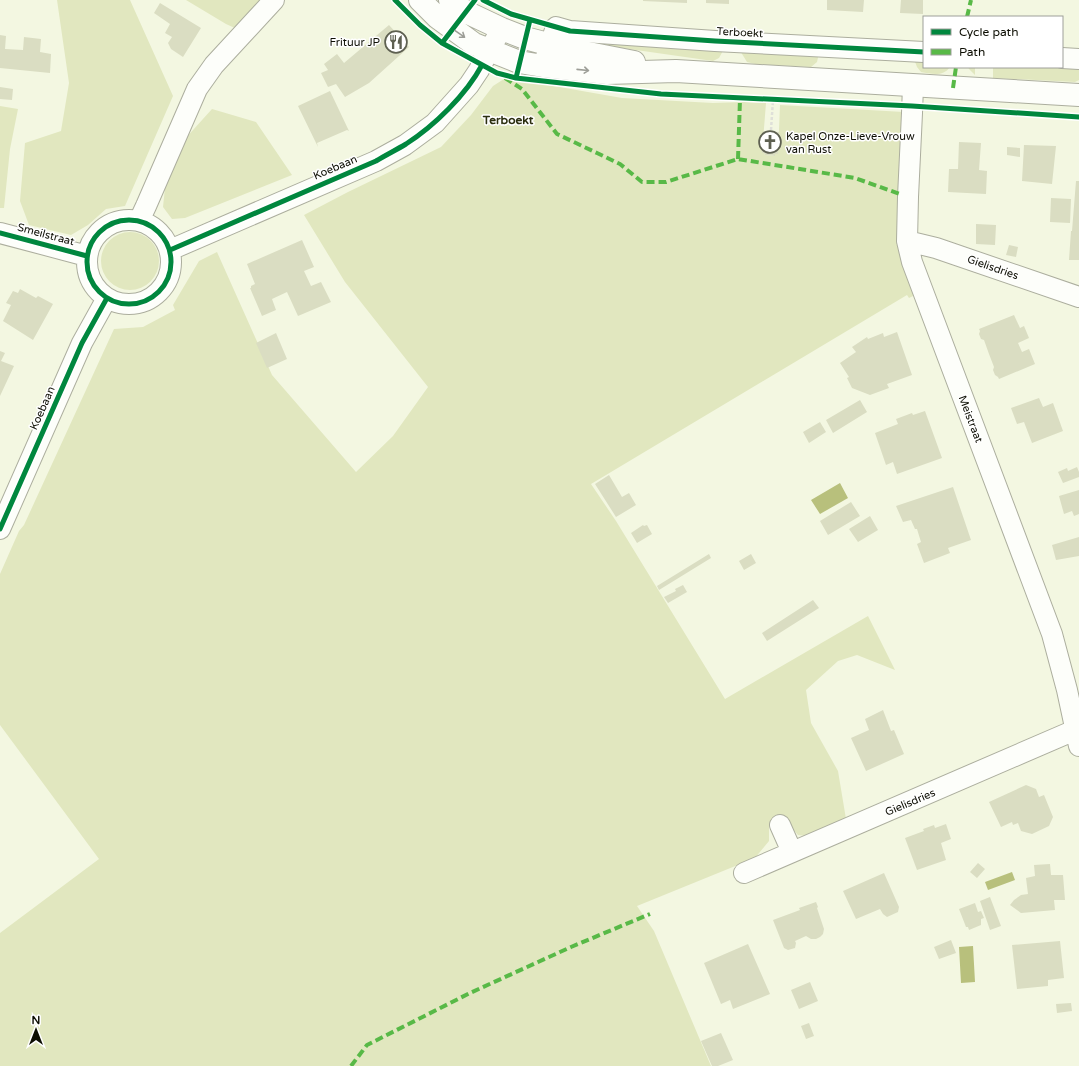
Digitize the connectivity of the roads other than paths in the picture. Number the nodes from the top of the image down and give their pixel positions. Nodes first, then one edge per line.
1 (274, 0) edge
2 (420, 0) edge
3 (450, 0) edge
4 (502, 29) junction
5 (549, 45) junction
6 (489, 50) junction
7 (923, 52) edge
8 (1063, 58) edge
9 (1079, 59) edge
10 (543, 66) junction
11 (676, 71) junction
12 (913, 86) junction
13 (1079, 95) edge
14 (139, 221) junction
15 (0, 233) edge
16 (907, 241) junction
17 (170, 250) junction
18 (87, 256) junction
19 (1079, 297) edge
20 (107, 298) junction
21 (0, 529) edge
22 (1073, 686) edge
23 (1077, 738) edge
24 (780, 825) dead end
25 (792, 852) junction
26 (744, 873) dead end

1 - 14 street
2 -> 6 main road
3 - 4 main road
4 - 5 main road
4 - 6 street, Koebaan
5 - 7 street, Terboekt
5 - 10 street, Terboekt
5 - 11 main road
6 - 10 main road
6 - 17 street, Koebaan
8 - 9 street
10 -> 11 main road
11 - 12 main road
12 - 13 main road
12 - 16 street, Meistraat
14 - 17 street
14 - 18 street
15 - 18 street, Smeilstraat
16 - 19 street, Gielisdries
16 - 22 street, Meistraat
17 - 20 street
18 - 20 street
20 - 21 street, Koebaan
22 - 23 street, Meistraat
23 - 25 street, Gielisdries
24 - 25 street
25 - 26 street, Gielisdries

